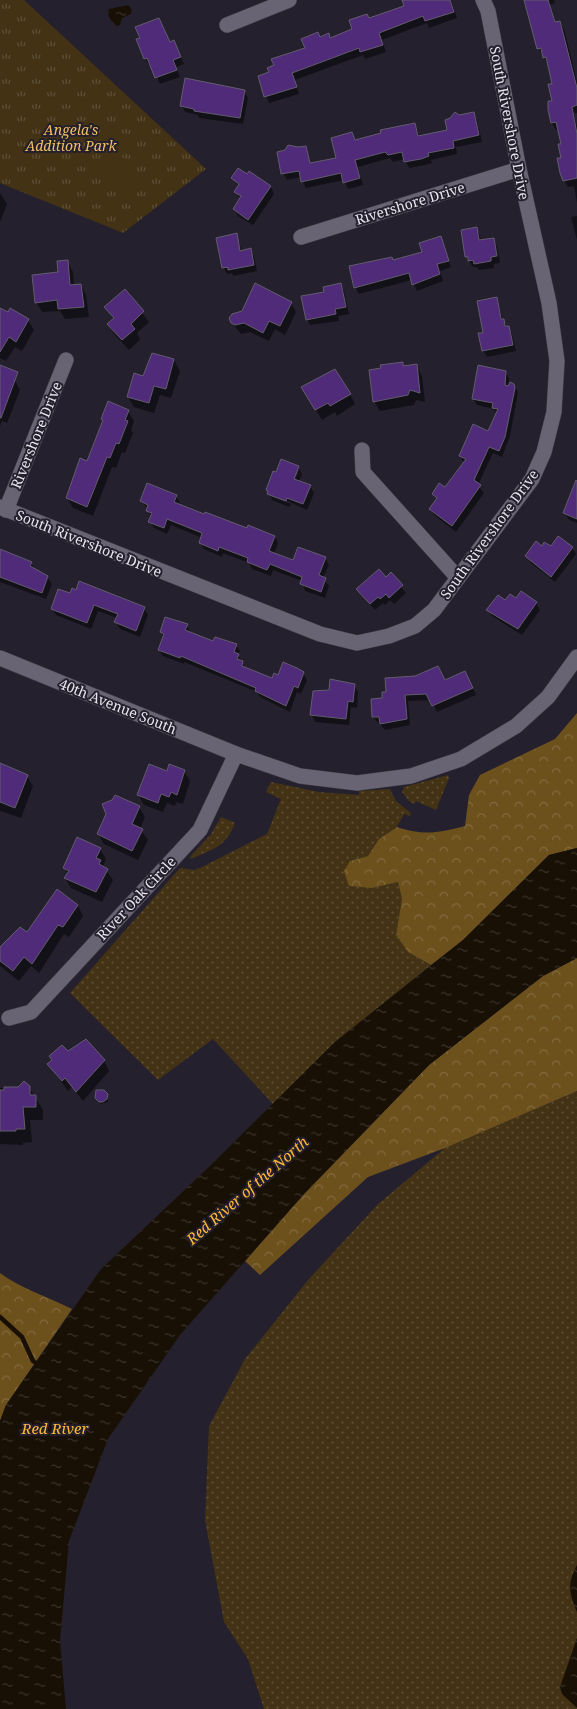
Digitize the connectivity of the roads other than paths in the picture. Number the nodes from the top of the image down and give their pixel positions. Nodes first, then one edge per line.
1 (289, 0) edge
2 (483, 0) edge
3 (227, 25) dead end
4 (519, 169) junction
5 (301, 236) dead end
6 (66, 360) dead end
7 (362, 450) dead end
8 (3, 509) edge
9 (458, 578) junction
10 (577, 657) edge
11 (0, 658) edge
12 (236, 754) junction
13 (8, 1018) dead end

1 - 3 street
2 - 4 street, South Rivershore Drive
4 - 5 street, Rivershore Drive
4 - 9 street, South Rivershore Drive
6 - 8 street, Rivershore Drive
7 - 9 street
8 - 9 street, South Rivershore Drive
10 - 12 street, 40th Avenue South
11 - 12 street, 40th Avenue South
12 - 13 street, River Oak Circle

